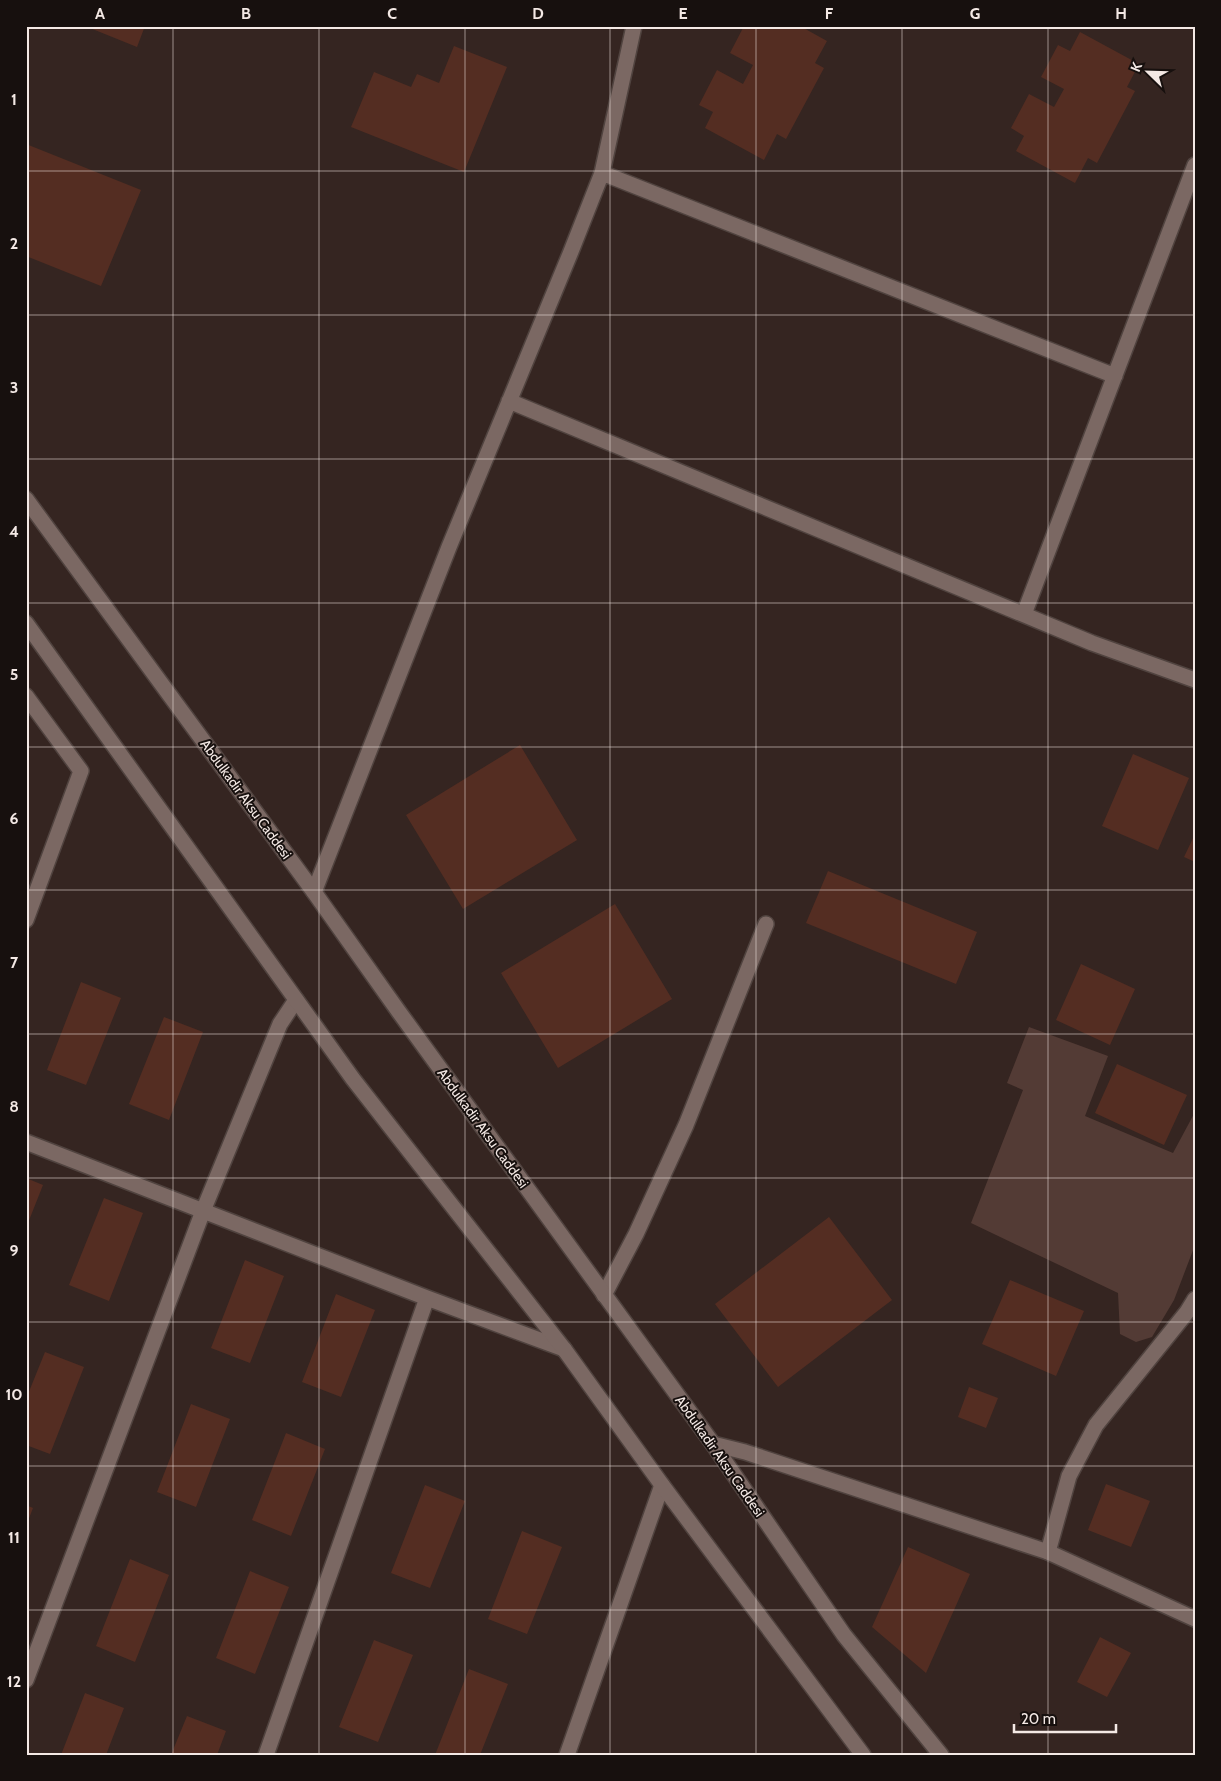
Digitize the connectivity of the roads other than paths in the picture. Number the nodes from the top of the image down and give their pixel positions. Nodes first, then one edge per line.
1 (634, 26) edge
2 (1195, 165) edge
3 (602, 172) junction
4 (1115, 376) junction
5 (510, 401) junction
6 (26, 499) edge
7 (1024, 614) junction
8 (26, 623) edge
9 (1195, 680) edge
10 (26, 696) edge
11 (314, 892) junction
12 (26, 920) edge
13 (766, 924) dead end
14 (296, 1000) junction
15 (26, 1142) edge
16 (203, 1211) junction
17 (604, 1295) junction
18 (427, 1298) junction
19 (1195, 1299) edge
20 (564, 1349) junction
21 (713, 1444) junction
22 (662, 1485) junction
23 (1048, 1552) junction
24 (1195, 1619) edge
25 (26, 1680) edge
26 (266, 1755) edge
27 (567, 1755) edge
28 (863, 1755) edge
29 (941, 1755) edge

1 - 3 street
2 - 4 street
3 - 4 street
3 - 5 street
4 - 7 street
5 - 7 street
5 - 11 street
6 - 11 street, Abdulkadir Aksu Caddesi
7 - 9 street
8 - 14 street
10 - 12 street
11 - 17 street, Abdulkadir Aksu Caddesi
13 - 17 street
14 - 16 street
14 - 20 street
15 - 16 street
16 - 18 street
16 - 25 street
17 - 21 street, Abdulkadir Aksu Caddesi
18 - 20 street
18 - 26 street
19 - 23 street
20 - 22 street
21 - 23 street
21 - 29 street, Abdulkadir Aksu Caddesi
22 - 27 street
22 - 28 street
23 - 24 street

